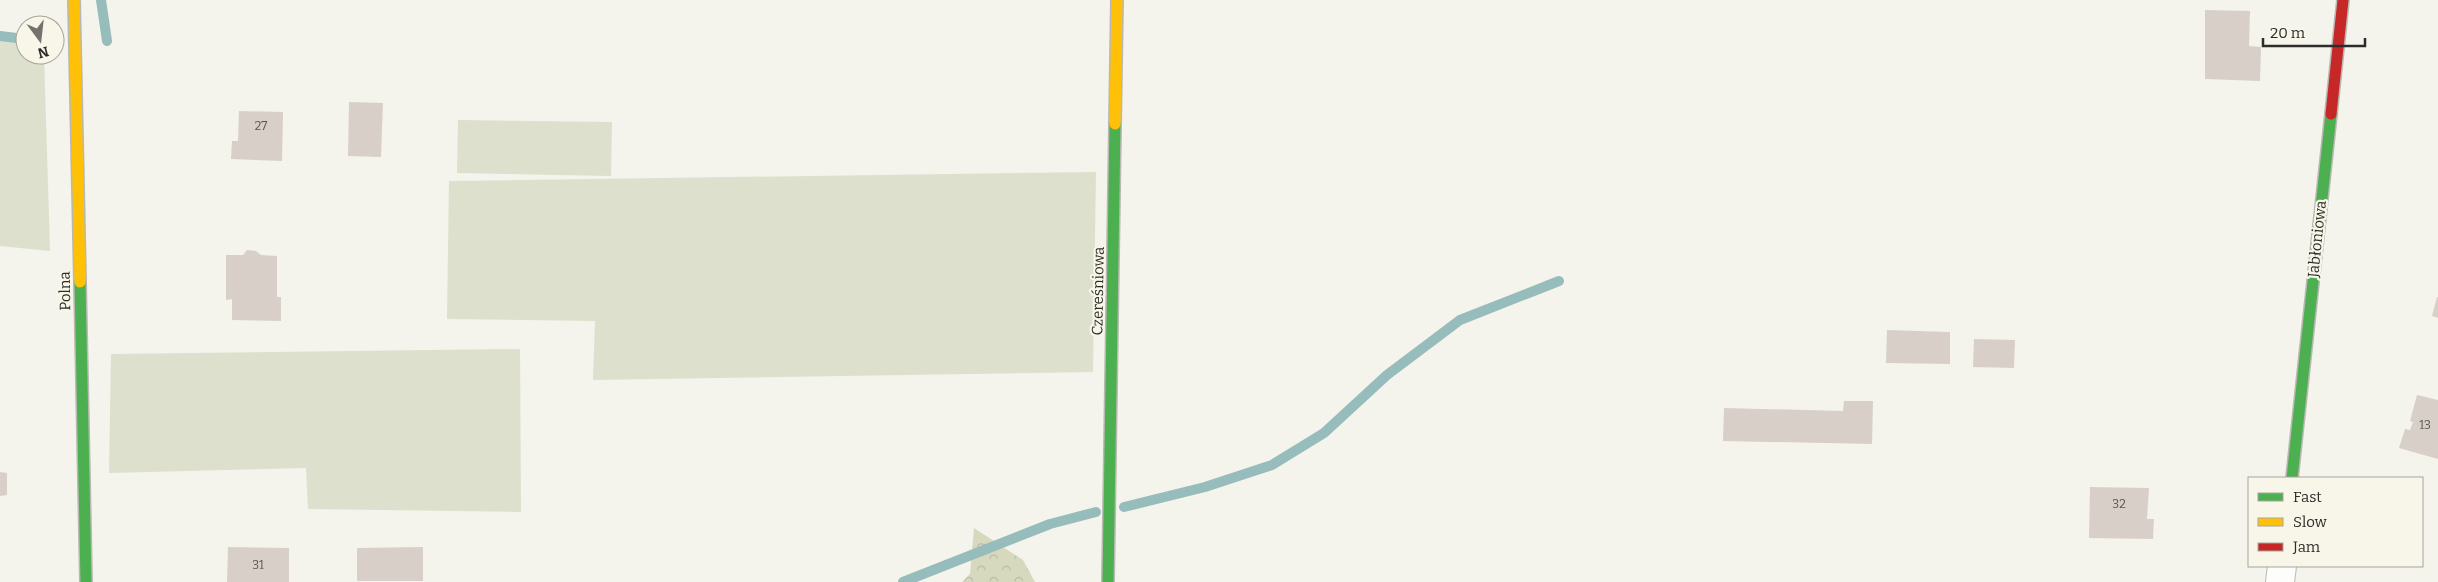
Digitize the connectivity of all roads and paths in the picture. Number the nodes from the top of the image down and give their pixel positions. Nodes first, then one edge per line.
1 (74, 0) edge
2 (1117, 0) edge
3 (2343, 0) edge
4 (2292, 477) edge
5 (2282, 567) edge
6 (86, 582) edge
7 (1108, 582) edge
8 (2280, 582) edge

1 - 6 street, Polna
2 - 7 street, Czereśniowa
3 - 4 street, Jabłoniowa
5 - 8 street

